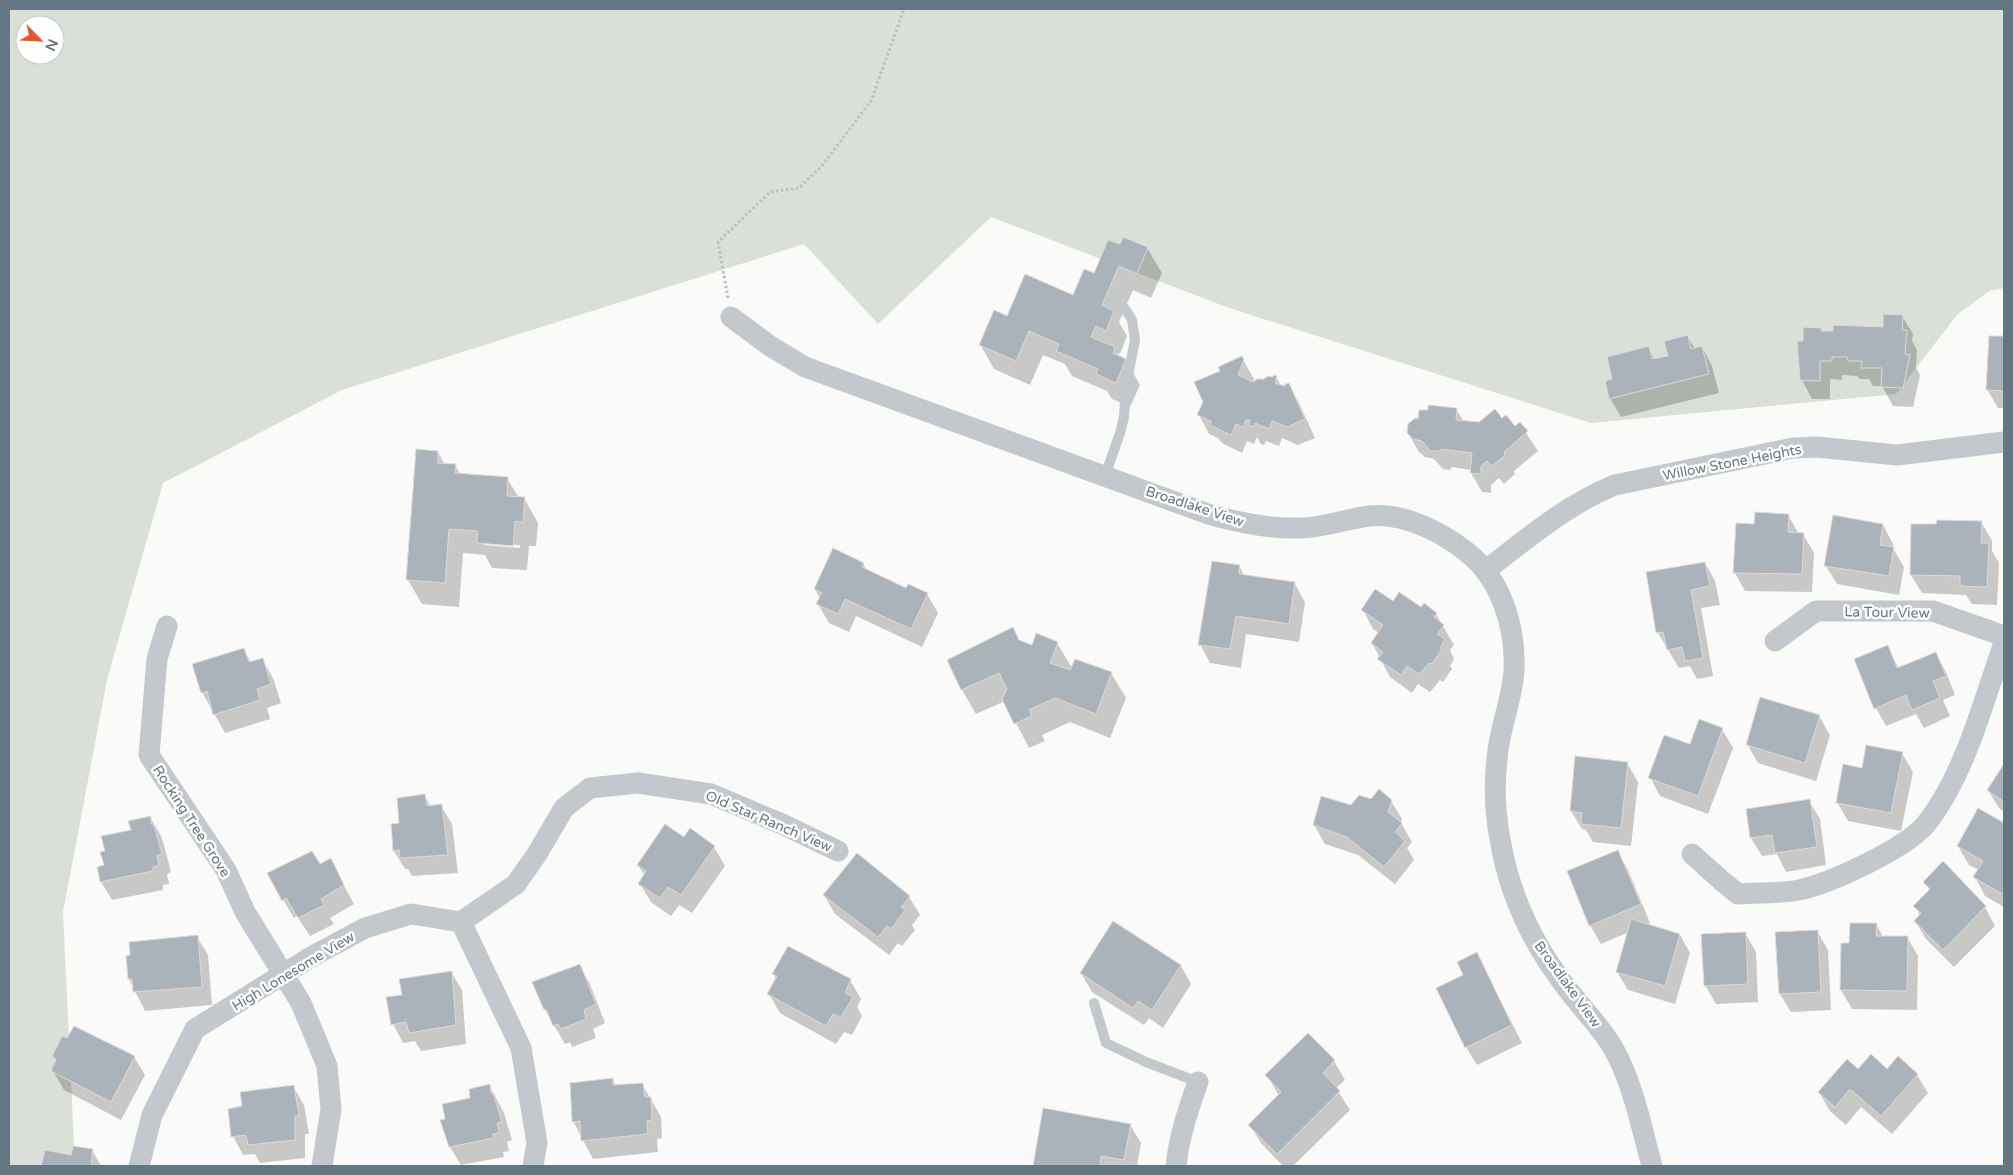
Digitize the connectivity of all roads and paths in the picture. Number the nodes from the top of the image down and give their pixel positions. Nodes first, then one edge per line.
1 (904, 9) edge
2 (1115, 299) dead end
3 (731, 317) joint
4 (2004, 442) edge
5 (1105, 476) junction
6 (1486, 570) junction
7 (167, 626) dead end
8 (2004, 636) edge
9 (1775, 641) dead end
10 (2004, 643) edge
11 (838, 851) dead end
12 (1692, 854) dead end
13 (461, 922) junction
14 (283, 975) junction
15 (1094, 1003) dead end
16 (1198, 1082) joint
17 (139, 1166) edge
18 (322, 1166) edge
19 (533, 1166) edge
20 (1176, 1166) edge
21 (1652, 1166) edge

1 - 3 path
2 - 5 lane
3 - 5 street, Broadlake View
4 - 6 street, Willow Stone Heights
5 - 6 street, Broadlake View
6 - 21 street, Broadlake View
7 - 14 street, Rocking Tree Grove
8 - 9 street, La Tour View
10 - 12 street
11 - 13 street, Old Star Ranch View
13 - 14 street, High Lonesome View
13 - 19 street
14 - 17 street, High Lonesome View
14 - 18 street
15 - 16 lane
16 - 20 street

